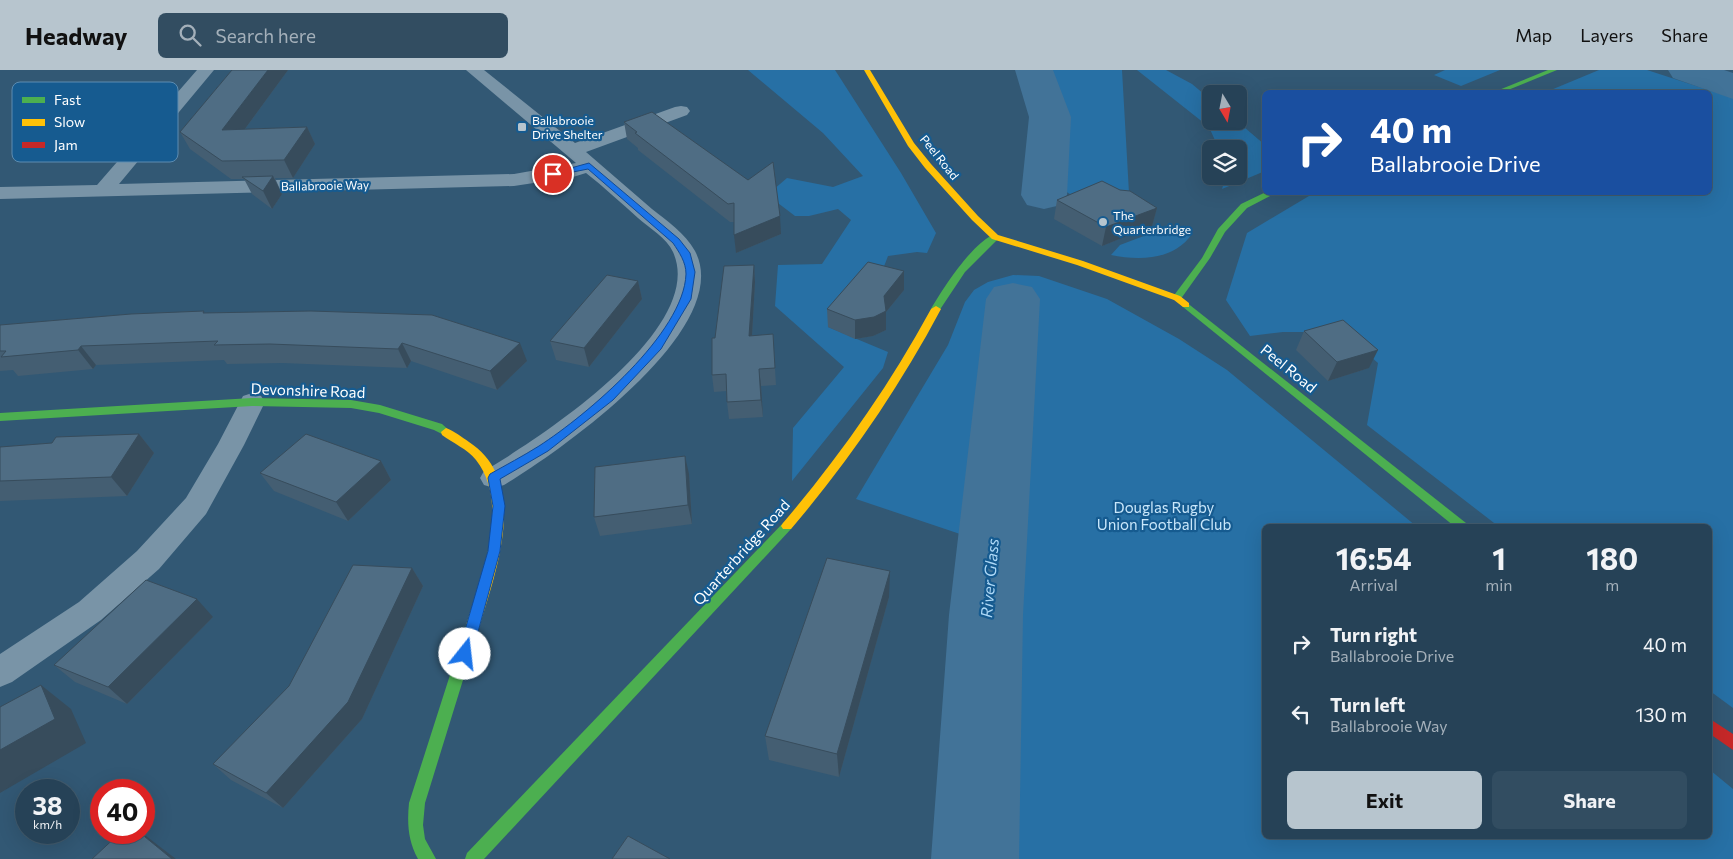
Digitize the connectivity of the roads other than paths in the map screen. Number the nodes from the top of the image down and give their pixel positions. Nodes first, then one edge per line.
1 (206, 70) edge
2 (474, 70) edge
3 (867, 70) edge
4 (1554, 70) edge
5 (1503, 90) edge
6 (178, 103) edge
7 (681, 111) dead end
8 (580, 158) junction
9 (127, 162) edge
10 (103, 190) junction
11 (0, 193) edge
12 (1268, 195) edge
13 (995, 237) junction
14 (1177, 298) junction
15 (252, 402) junction
16 (0, 417) edge
17 (494, 478) junction
18 (1460, 524) edge
19 (0, 672) edge
20 (1712, 727) edge
21 (1733, 743) edge
22 (428, 859) edge
23 (473, 859) edge

1 - 6 street
2 - 8 street
3 - 13 main road, Peel Road
4 - 5 main road
7 - 8 street, Ballabrooie Way
8 - 10 street, Ballabrooie Way
8 - 17 street
9 - 10 street
10 - 11 street, Ballabrooie Way
12 - 14 main road
13 - 14 main road, Peel Road
13 - 23 main road, Quarterbridge Road
14 - 18 main road, Peel Road
15 - 16 main road, Devonshire Road
15 - 17 main road, Devonshire Road
15 - 19 street
17 - 22 main road, Devonshire Road
20 - 21 main road

